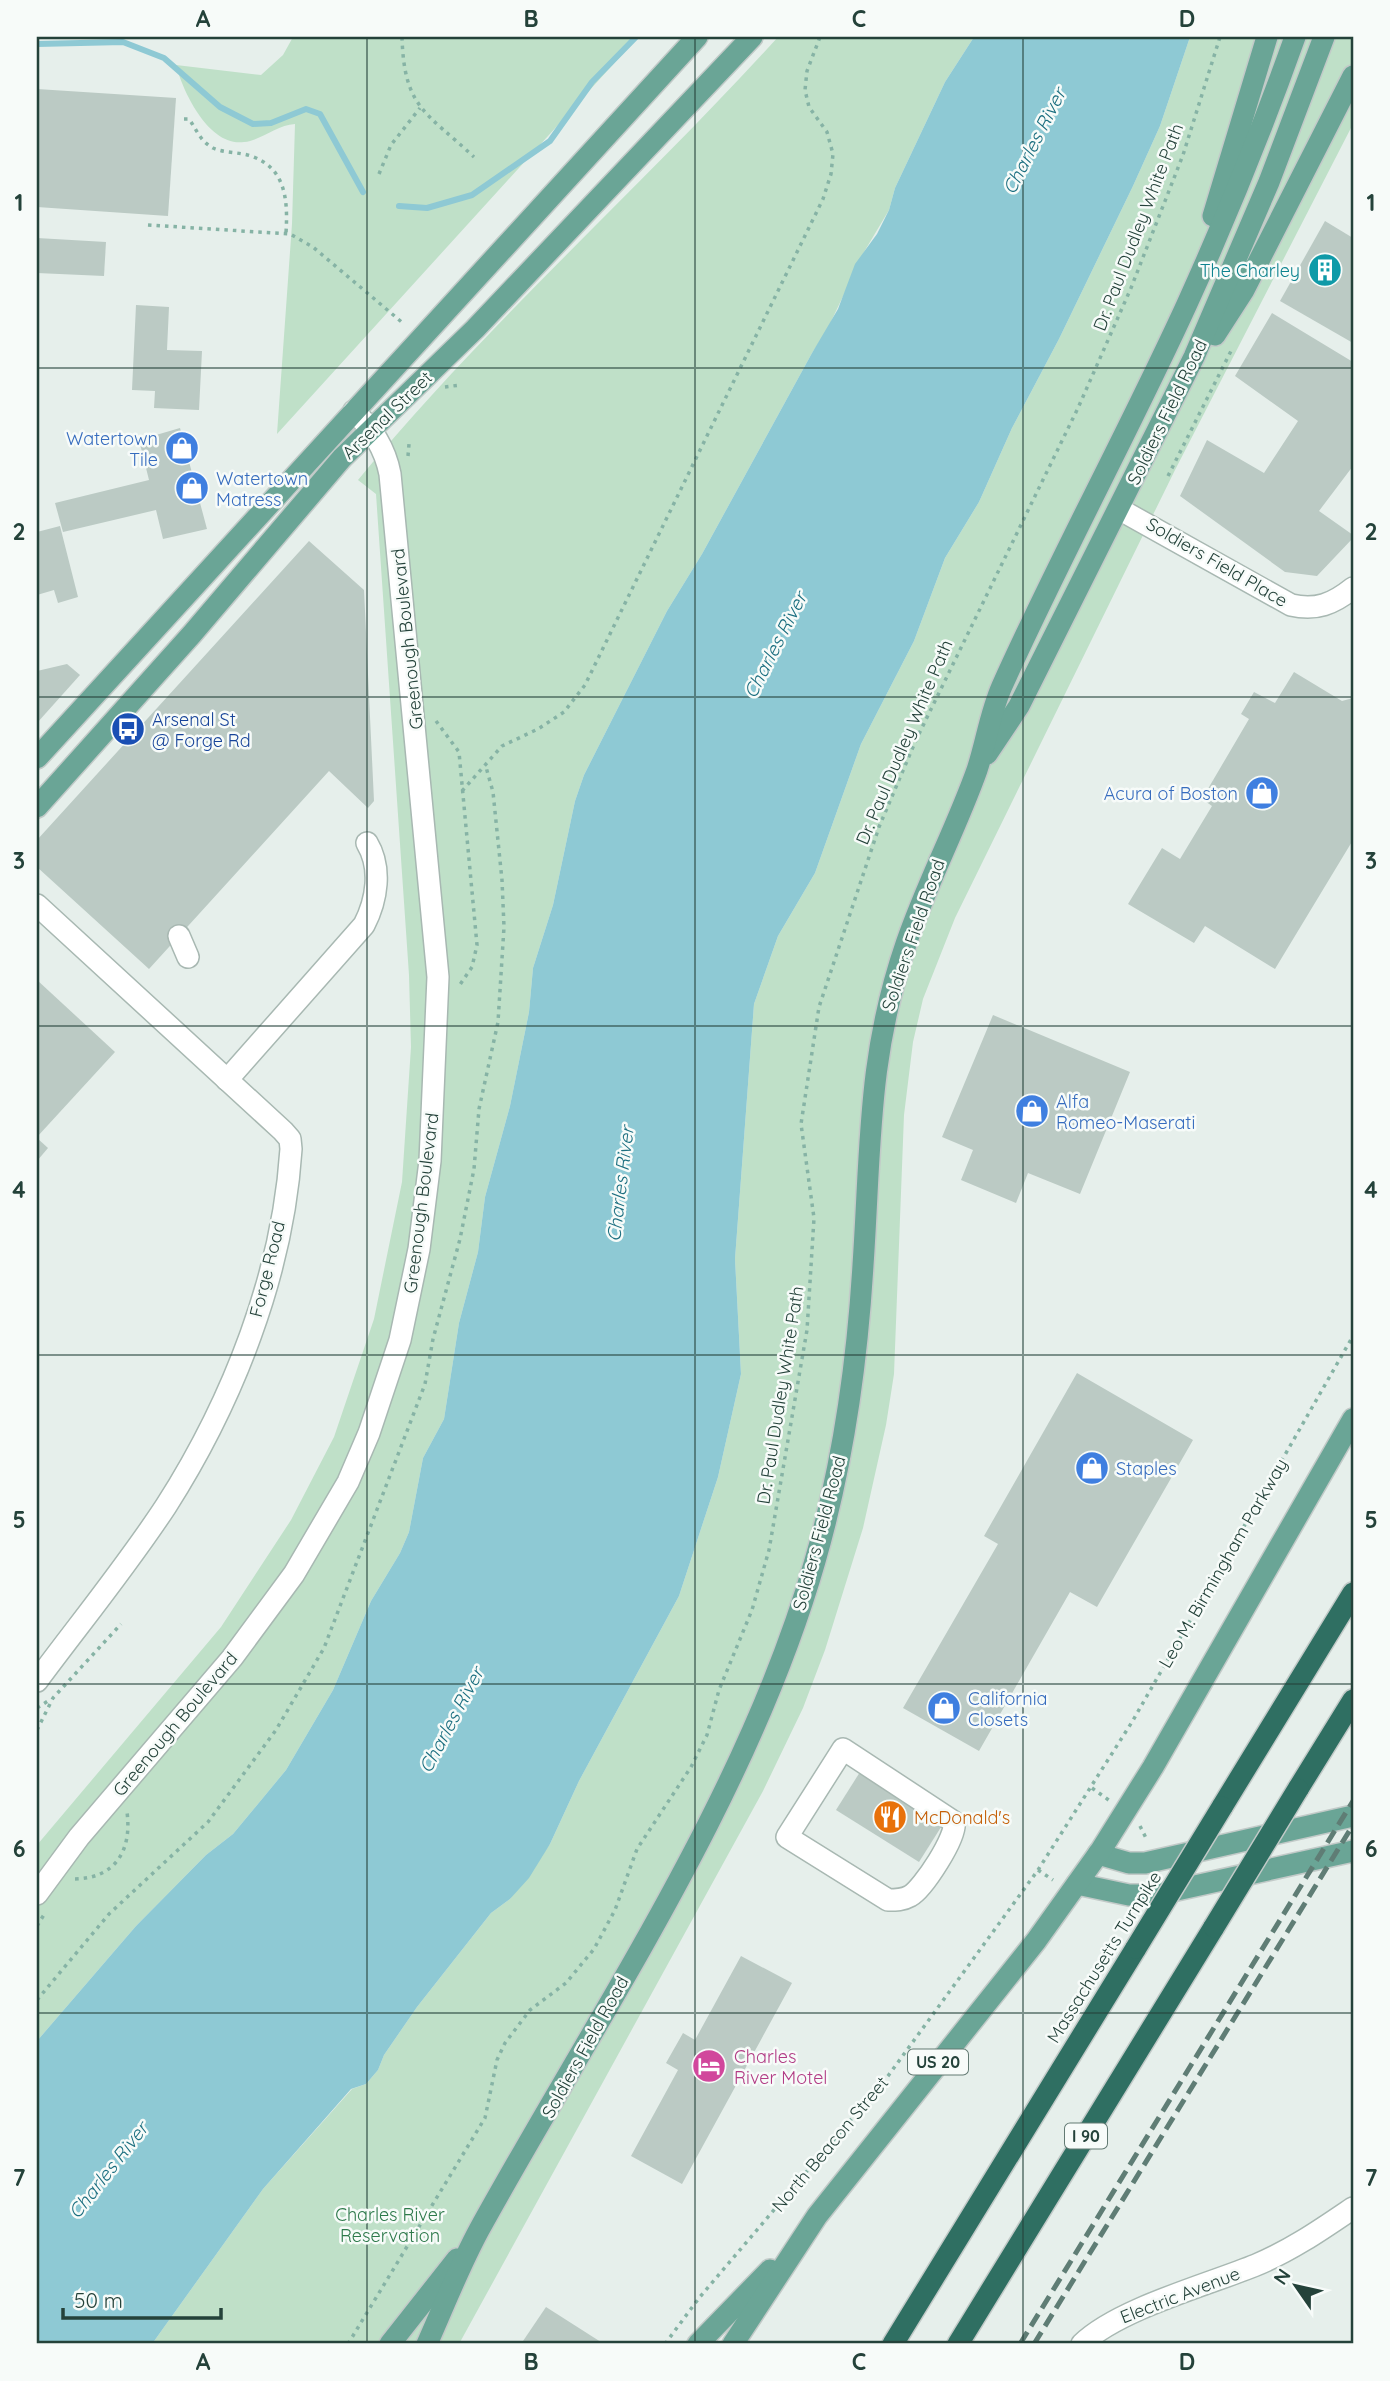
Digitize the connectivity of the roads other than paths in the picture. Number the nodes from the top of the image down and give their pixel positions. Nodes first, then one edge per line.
1 (696, 37) edge
2 (752, 37) edge
3 (1267, 37) edge
4 (1295, 37) edge
5 (1324, 37) edge
6 (1353, 76) edge
7 (1186, 307) junction
8 (1178, 392) junction
9 (354, 411) junction
10 (371, 429) junction
11 (1119, 509) junction
12 (1353, 588) edge
13 (37, 758) edge
14 (977, 771) junction
15 (37, 807) edge
16 (367, 843) dead end
17 (37, 905) edge
18 (179, 936) dead end
19 (188, 957) dead end
20 (227, 1080) junction
21 (1353, 1419) edge
22 (1353, 1593) edge
23 (37, 1681) edge
24 (1353, 1700) edge
25 (1353, 1816) edge
26 (1098, 1854) junction
27 (1348, 1857) edge
28 (1068, 1884) junction
29 (888, 1900) joint
30 (42, 1901) edge
31 (1353, 2207) edge
32 (476, 2235) junction
33 (799, 2241) junction
34 (390, 2344) edge
35 (427, 2344) edge
36 (698, 2344) edge
37 (733, 2344) edge
38 (893, 2344) edge
39 (958, 2344) edge
40 (1082, 2344) edge

1 - 9 main road, Arsenal Street
2 - 10 main road, Arsenal Street
3 - 7 main road
4 - 7 main road, Soldiers Field Road
5 - 8 main road, Soldiers Field Road
6 - 8 main road
7 - 14 main road, Soldiers Field Road
8 - 11 main road, Soldiers Field Road
9 - 10 street, Greenough Boulevard
9 - 13 main road, Arsenal Street
10 - 15 main road, Arsenal Street
10 - 30 street, Greenough Boulevard
11 - 12 street, Soldiers Field Place
11 - 14 main road, Soldiers Field Road
14 - 32 main road, Soldiers Field Road
16 - 20 street
17 - 20 street, Forge Road
18 - 19 street
20 - 23 street, Forge Road
21 - 26 main road
22 - 38 highway, Massachusetts Turnpike, bridge
24 - 39 highway, I 90, bridge
25 - 26 main road
26 - 28 main road, North Beacon Street / US 20
27 - 28 main road
28 - 33 main road, North Beacon Street / US 20
29 - 29 street
31 - 40 street, Electric Avenue
32 - 34 main road, Soldiers Field Road
32 - 35 main road, Soldiers Field Road
33 - 36 main road, North Beacon Street / US 20
33 - 37 main road, North Beacon Street / US 20

